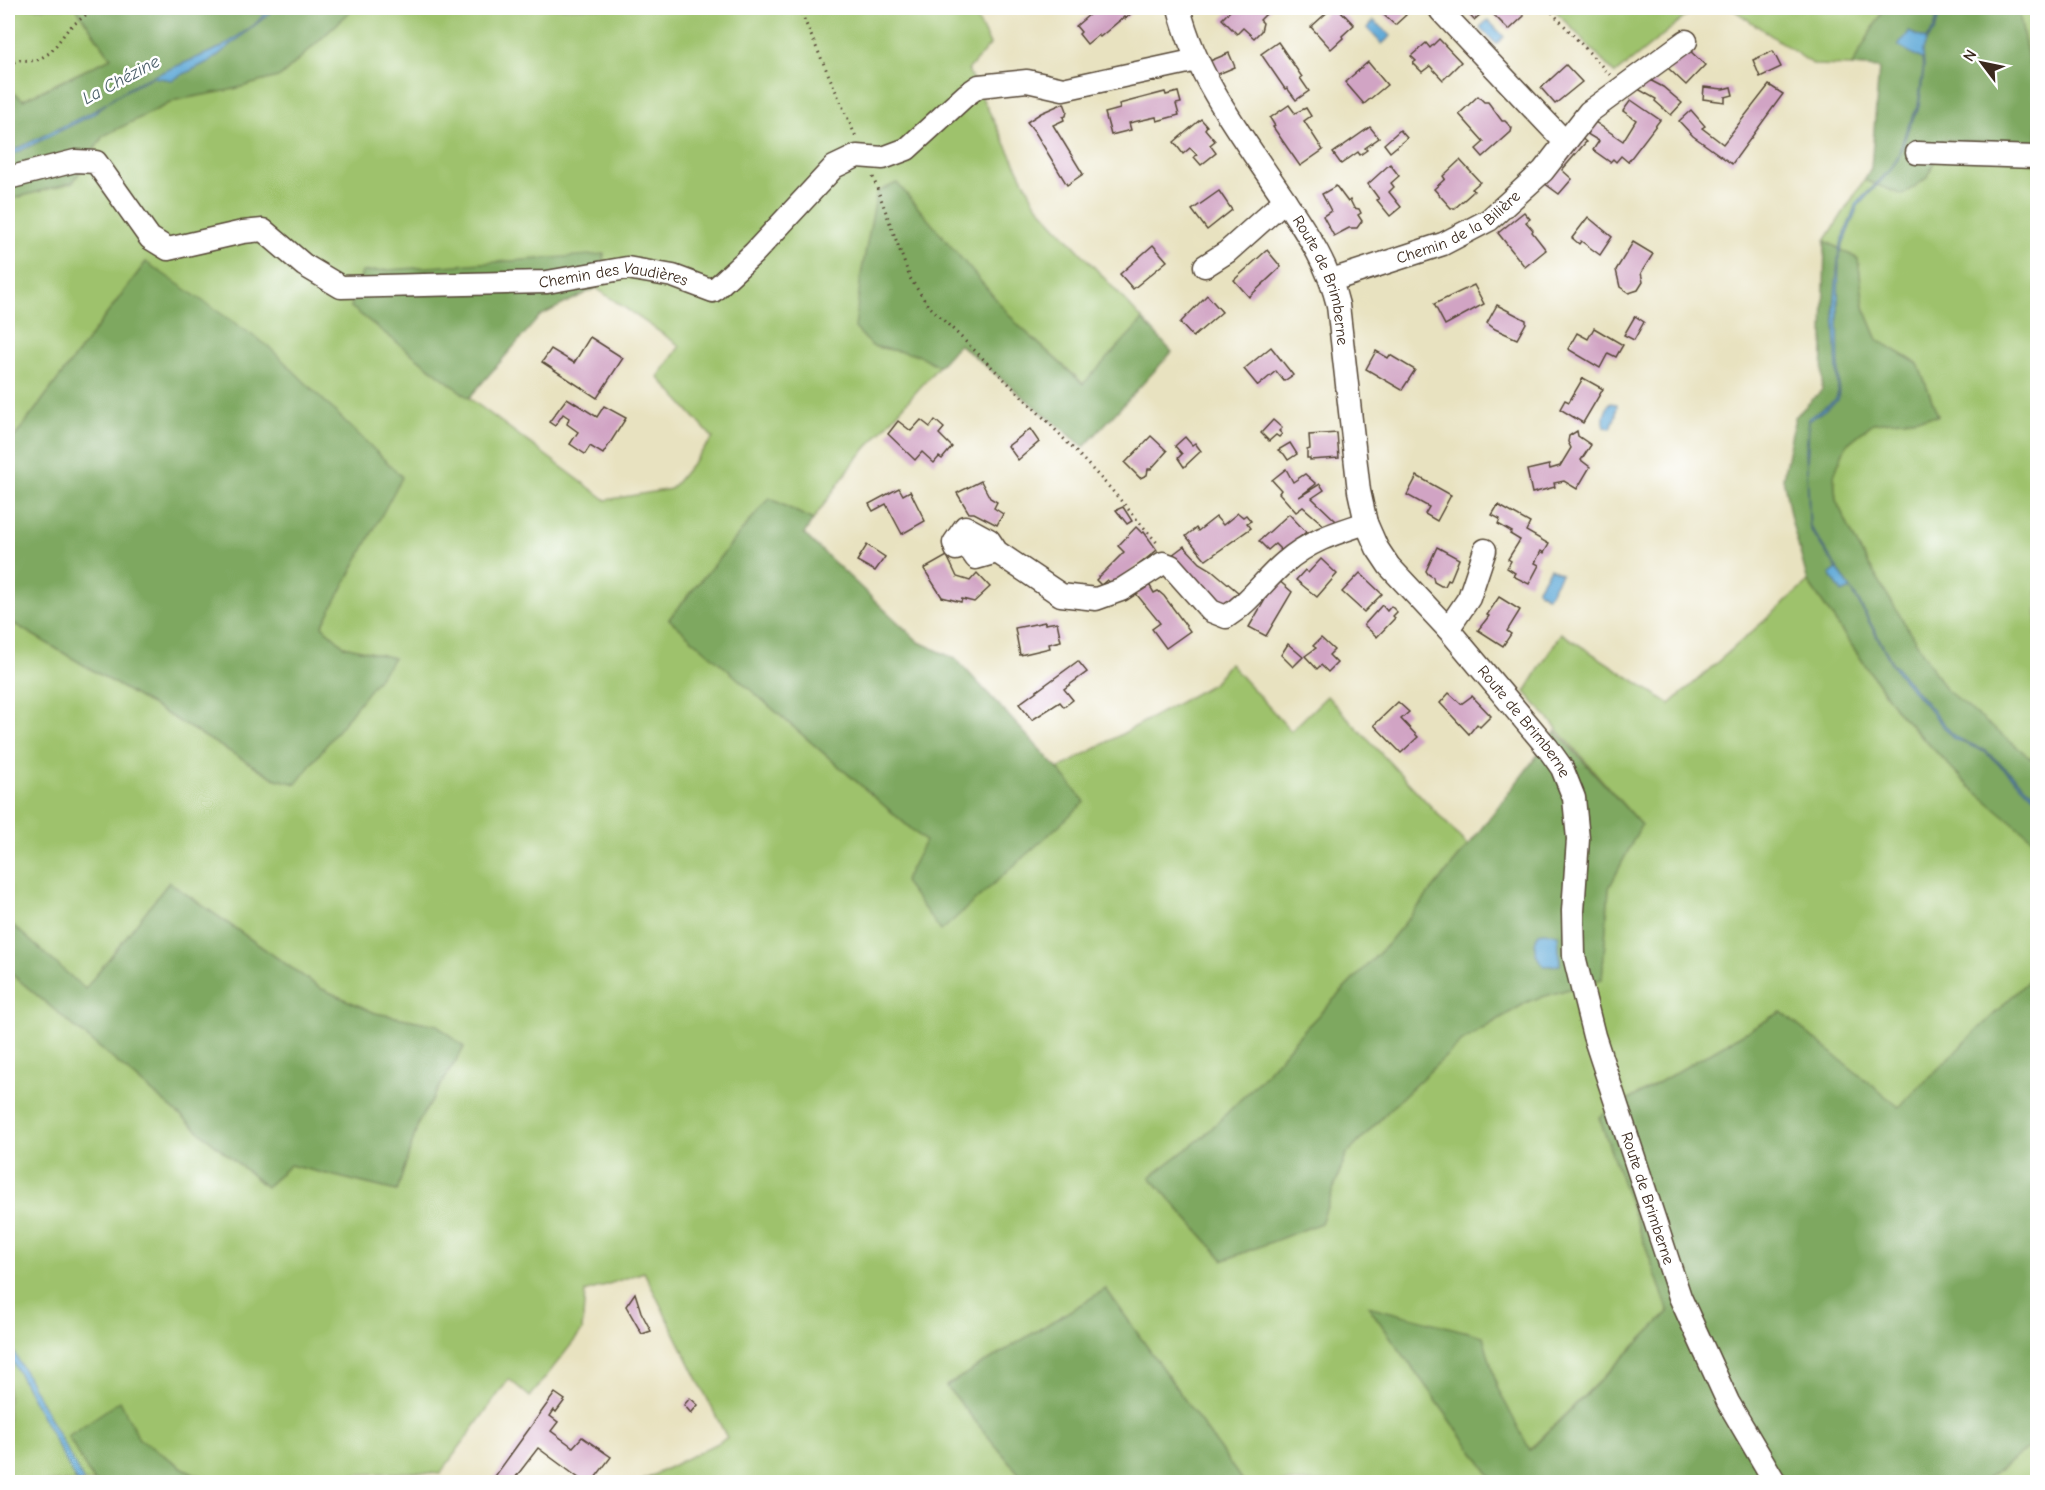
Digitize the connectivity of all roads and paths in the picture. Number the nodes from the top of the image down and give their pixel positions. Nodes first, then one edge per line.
1 (102, 8) edge
2 (799, 8) edge
3 (1179, 8) edge
4 (1441, 8) edge
5 (1548, 8) edge
6 (1686, 41) dead end
7 (1197, 60) junction
8 (8, 64) edge
9 (1621, 87) junction
10 (1565, 142) junction
11 (1917, 153) dead end
12 (865, 157) junction
13 (2037, 160) edge
14 (8, 178) edge
15 (1285, 200) junction
16 (1205, 266) dead end
17 (1332, 280) junction
18 (1366, 523) junction
19 (1485, 550) dead end
20 (997, 552) dead end
21 (1166, 553) dead end
22 (1448, 629) junction
23 (327, 1482) edge
24 (428, 1482) edge
25 (1775, 1482) edge

1 - 8 path
2 - 12 path
3 - 7 street, Route de Brimberne
4 - 10 street
5 - 9 path
6 - 9 street, Chemin de la Bilière
7 - 12 street, Chemin des Vaudières
7 - 15 street, Route de Brimberne
9 - 10 street, Chemin de la Bilière
10 - 17 street, Chemin de la Bilière
11 - 13 street
12 - 14 street, Chemin des Vaudières
12 - 21 path
15 - 16 street
15 - 17 street, Route de Brimberne
17 - 18 street, Route de Brimberne
18 - 20 street
18 - 22 street, Route de Brimberne
19 - 22 street
22 - 25 street, Route de Brimberne
23 - 24 path

